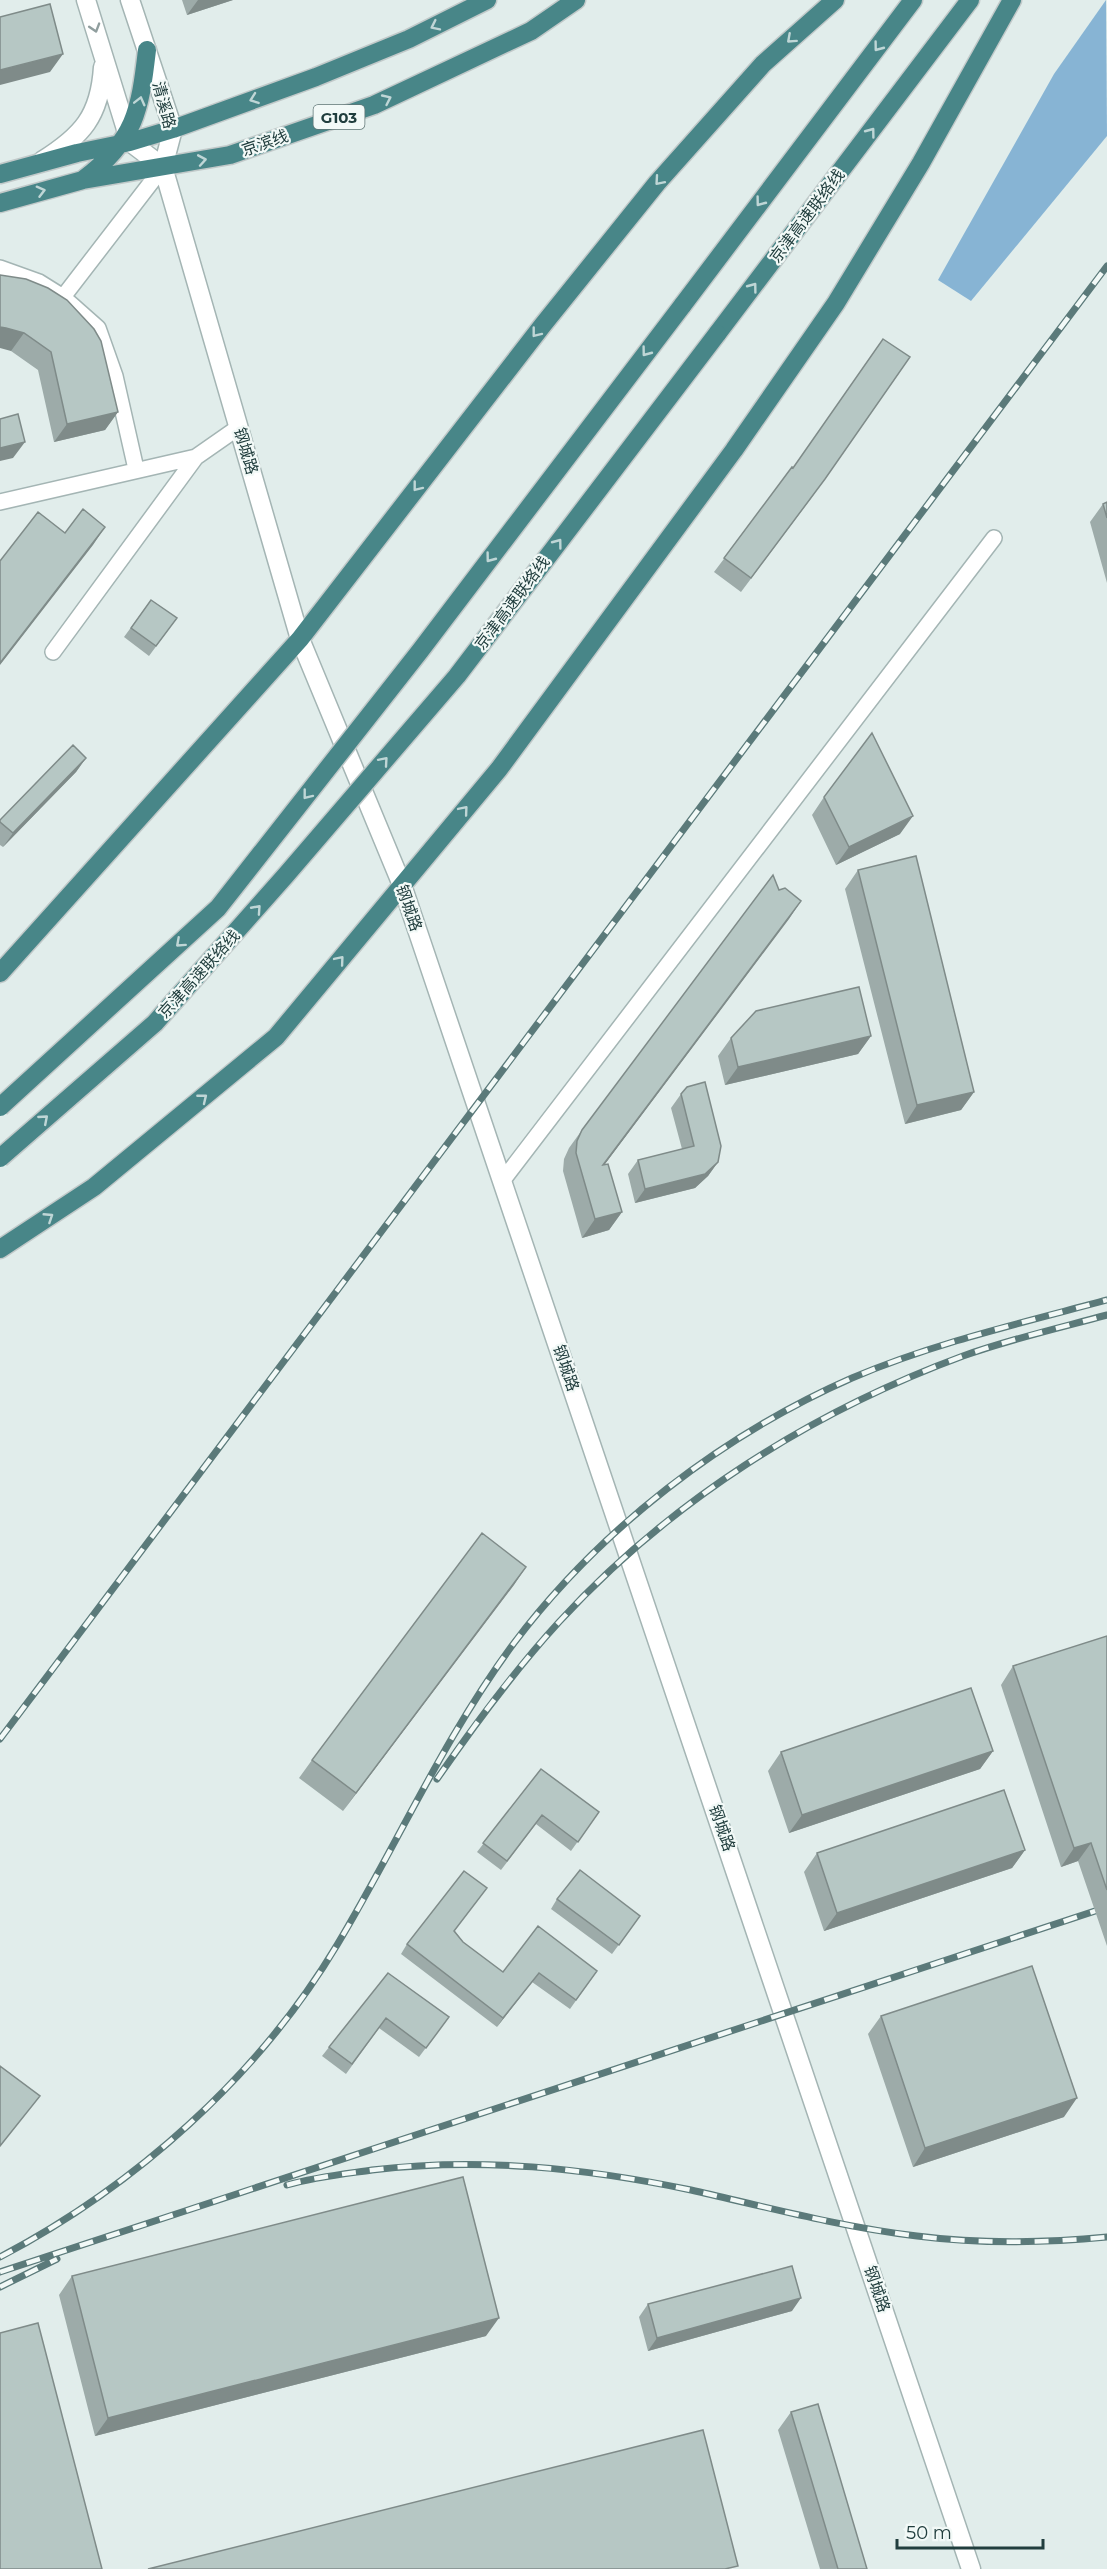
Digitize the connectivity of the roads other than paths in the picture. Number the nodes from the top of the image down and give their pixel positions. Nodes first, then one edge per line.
1 (86, 0) edge
2 (130, 0) edge
3 (487, 0) edge
4 (576, 0) edge
5 (835, 0) edge
6 (913, 0) edge
7 (970, 0) edge
8 (1012, 0) edge
9 (147, 50) junction
10 (104, 56) junction
11 (173, 129) junction
12 (126, 140) junction
13 (40, 162) junction
14 (164, 167) junction
15 (0, 174) edge
16 (82, 180) junction
17 (0, 203) edge
18 (0, 268) edge
19 (63, 297) junction
20 (239, 427) junction
21 (196, 457) junction
22 (136, 469) junction
23 (0, 502) edge
24 (994, 538) dead end
25 (300, 639) junction
26 (53, 652) dead end
27 (402, 885) junction
28 (0, 974) edge
29 (0, 1107) edge
30 (0, 1158) edge
31 (503, 1180) junction
32 (0, 1249) edge
33 (971, 2569) edge

1 -> 10 street
2 - 9 street, 清溪路
3 -> 11 highway
14 -> 4 highway, 京滨线 / G103
5 -> 25 highway
6 -> 29 highway, 京津高速联络线, bridge
30 -> 7 highway, 京津高速联络线, bridge
27 -> 8 highway
9 - 11 street, 清溪路
12 -> 9 highway
10 - 12 street
10 - 13 street
11 - 12 highway
11 - 14 street, 清溪路
12 - 13 highway
12 - 14 street
12 - 16 highway
13 - 15 highway
14 - 16 highway, 京滨线 / G103
14 - 19 street
14 - 20 street, 钢城路
17 -> 16 highway, 京滨线 / G103
18 - 19 street
19 - 22 street
20 - 21 street
20 - 25 street, 钢城路
21 - 22 street
21 - 26 street
22 - 23 street
24 - 31 street
25 - 27 street, 钢城路
25 - 28 highway
27 - 31 street, 钢城路
32 -> 27 highway
31 - 33 street, 钢城路

